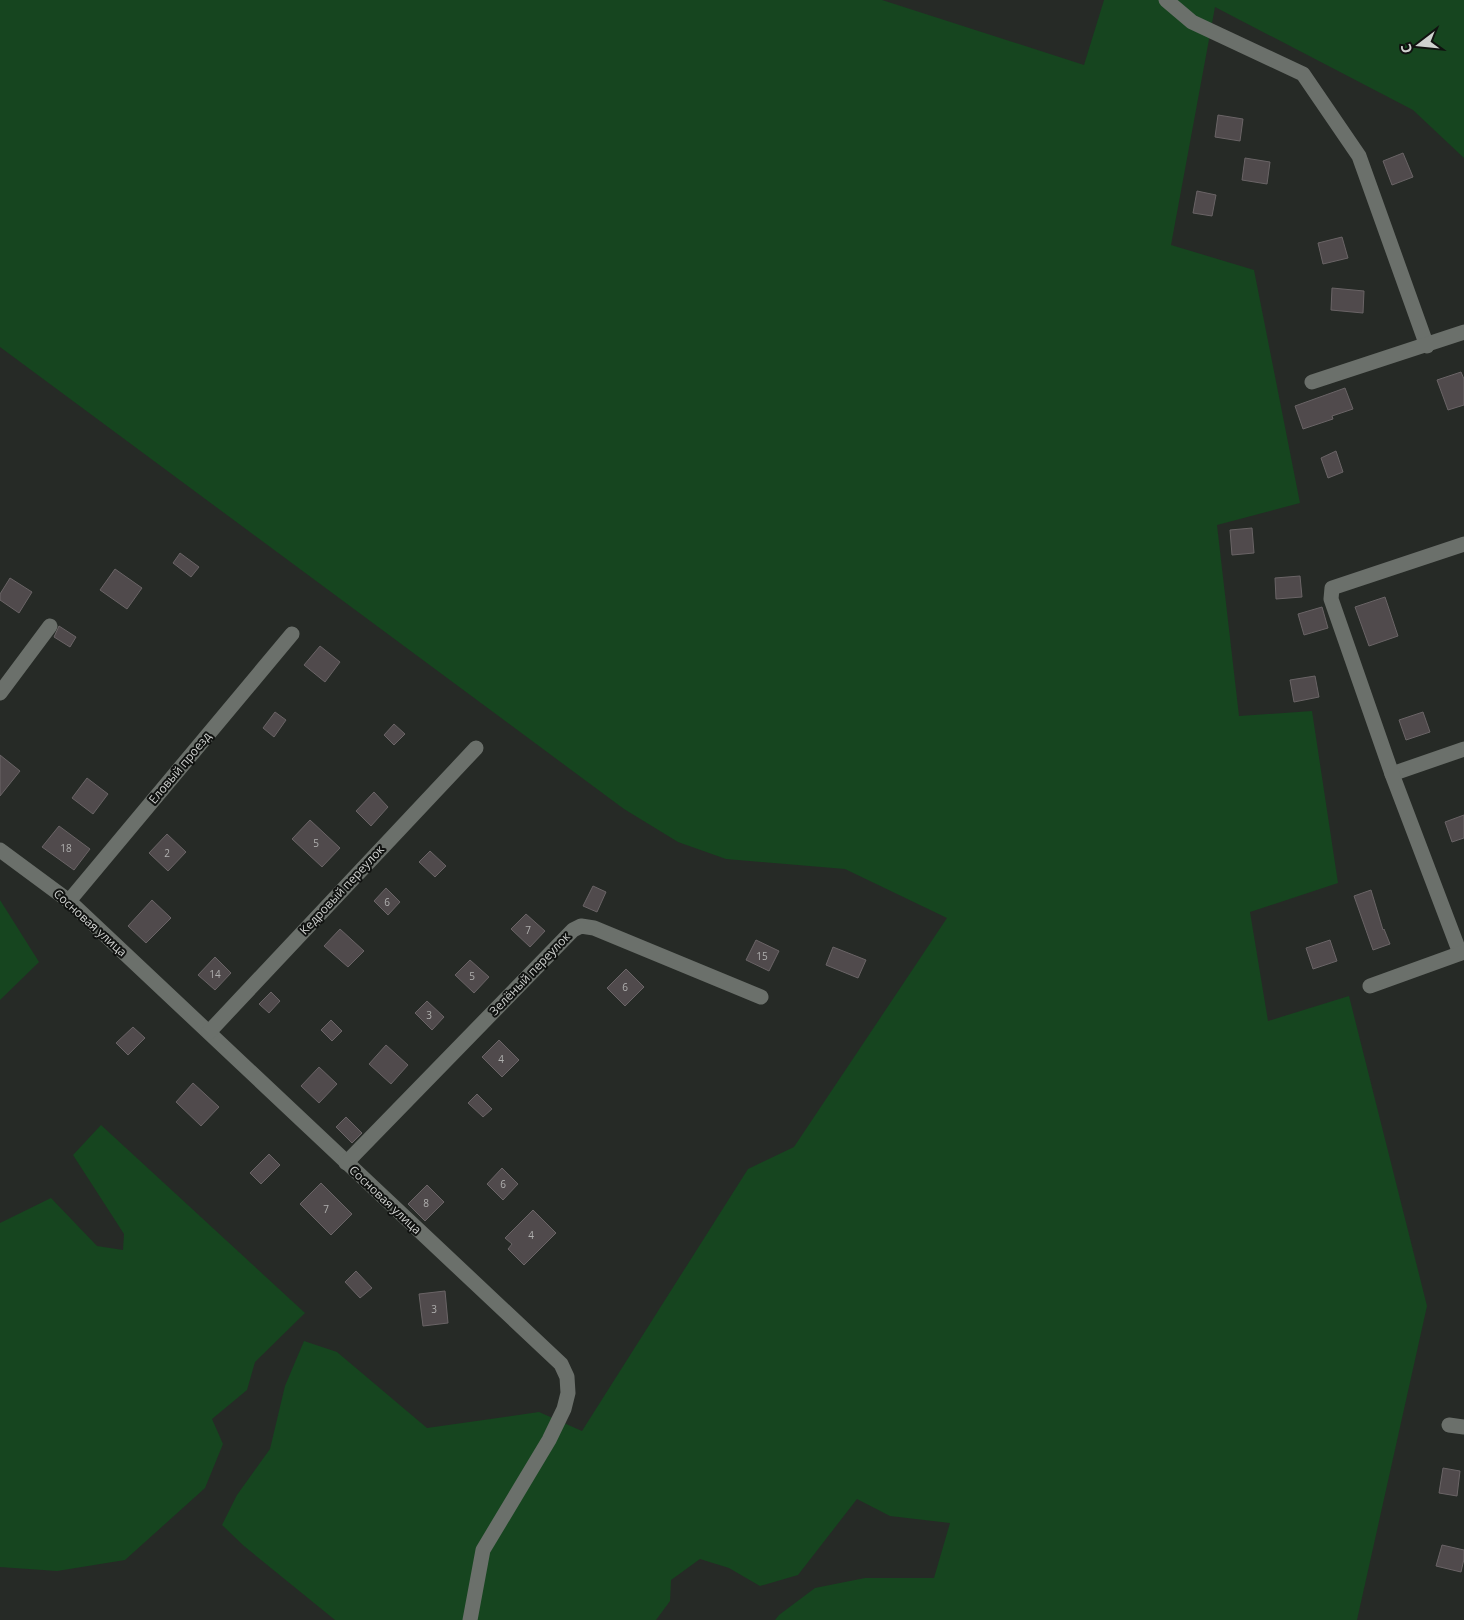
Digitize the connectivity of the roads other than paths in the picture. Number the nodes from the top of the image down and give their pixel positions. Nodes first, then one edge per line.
1 (1166, 0) edge
2 (1464, 332) edge
3 (1428, 346) junction
4 (1312, 382) dead end
5 (1464, 544) edge
6 (50, 626) dead end
7 (292, 634) dead end
8 (0, 693) edge
9 (476, 748) dead end
10 (1464, 749) edge
11 (1392, 774) junction
12 (0, 850) edge
13 (69, 901) junction
14 (1462, 953) edge
15 (1370, 986) dead end
16 (761, 997) dead end
17 (209, 1032) junction
18 (346, 1164) junction
19 (1449, 1424) dead end
20 (1464, 1427) edge
21 (470, 1620) edge

1 - 3 street
2 - 3 street
3 - 4 street
5 - 11 street
6 - 8 street
7 - 13 street, Еловый проезд
9 - 17 street, Кедровый переулок
10 - 11 street
11 - 14 street
12 - 13 street, Сосновая улица
13 - 17 street, Сосновая улица
14 - 15 street
16 - 18 street, Зелёный переулок
17 - 18 street, Сосновая улица
18 - 21 street, Сосновая улица
19 - 20 street

